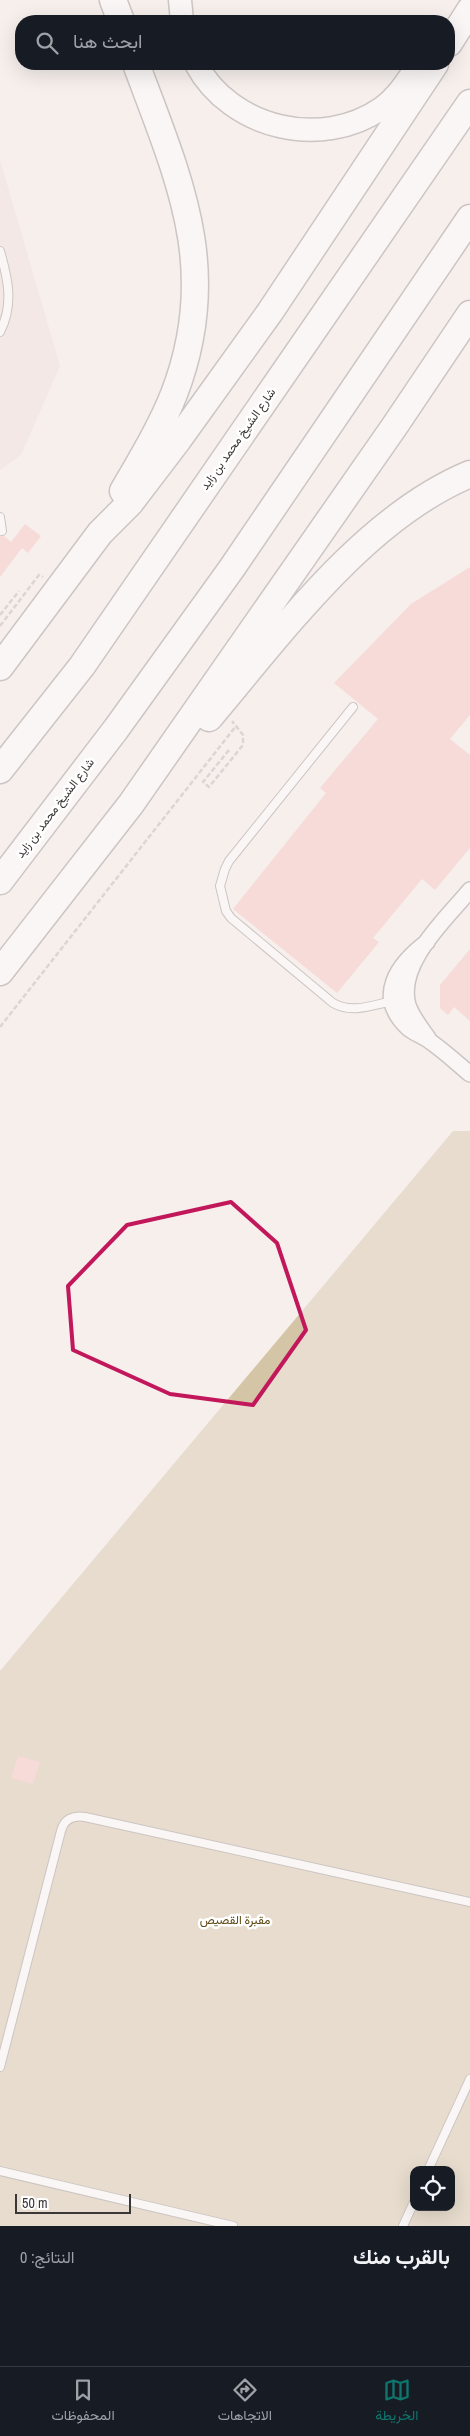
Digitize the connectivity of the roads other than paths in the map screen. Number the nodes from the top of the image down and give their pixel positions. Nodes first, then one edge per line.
1 (113, 0) edge
2 (180, 0) edge
3 (465, 0) edge
4 (470, 10) edge
5 (119, 15) edge
6 (181, 15) edge
7 (454, 15) edge
8 (455, 34) edge
9 (138, 70) edge
10 (200, 70) edge
11 (415, 70) edge
12 (431, 70) edge
13 (470, 103) edge
14 (470, 218) edge
15 (0, 251) edge
16 (470, 314) edge
17 (0, 332) edge
18 (470, 474) edge
19 (0, 517) edge
20 (2, 531) dead end
21 (100, 533) junction
22 (0, 667) edge
23 (353, 707) dead end
24 (0, 770) edge
25 (131, 804) junction
26 (0, 881) edge
27 (470, 890) edge
28 (427, 942) junction
29 (0, 972) edge
30 (393, 1001) junction
31 (429, 1040) junction
32 (470, 1074) edge
33 (470, 1902) edge
34 (0, 2067) edge
35 (470, 2079) edge
36 (430, 2166) edge
37 (0, 2172) edge
38 (410, 2211) edge
39 (233, 2226) edge
40 (403, 2226) edge

1 - 5 highway
2 - 6 main road
3 - 7 main road
4 - 8 highway
9 - 21 highway
10 - 11 main road
12 - 21 highway
13 - 24 highway, شارع الشيخ محمد بن زايد
14 - 26 highway, شارع الشيخ محمد بن زايد
15 - 17 lane
16 - 25 highway
18 - 25 highway
19 - 20 lane
21 - 22 highway
23 - 30 lane
25 - 29 highway
27 - 28 street
28 - 30 street
28 - 31 street
30 - 31 street
31 - 32 street
33 - 34 lane
35 - 36 lane
37 - 39 lane
38 - 40 lane

